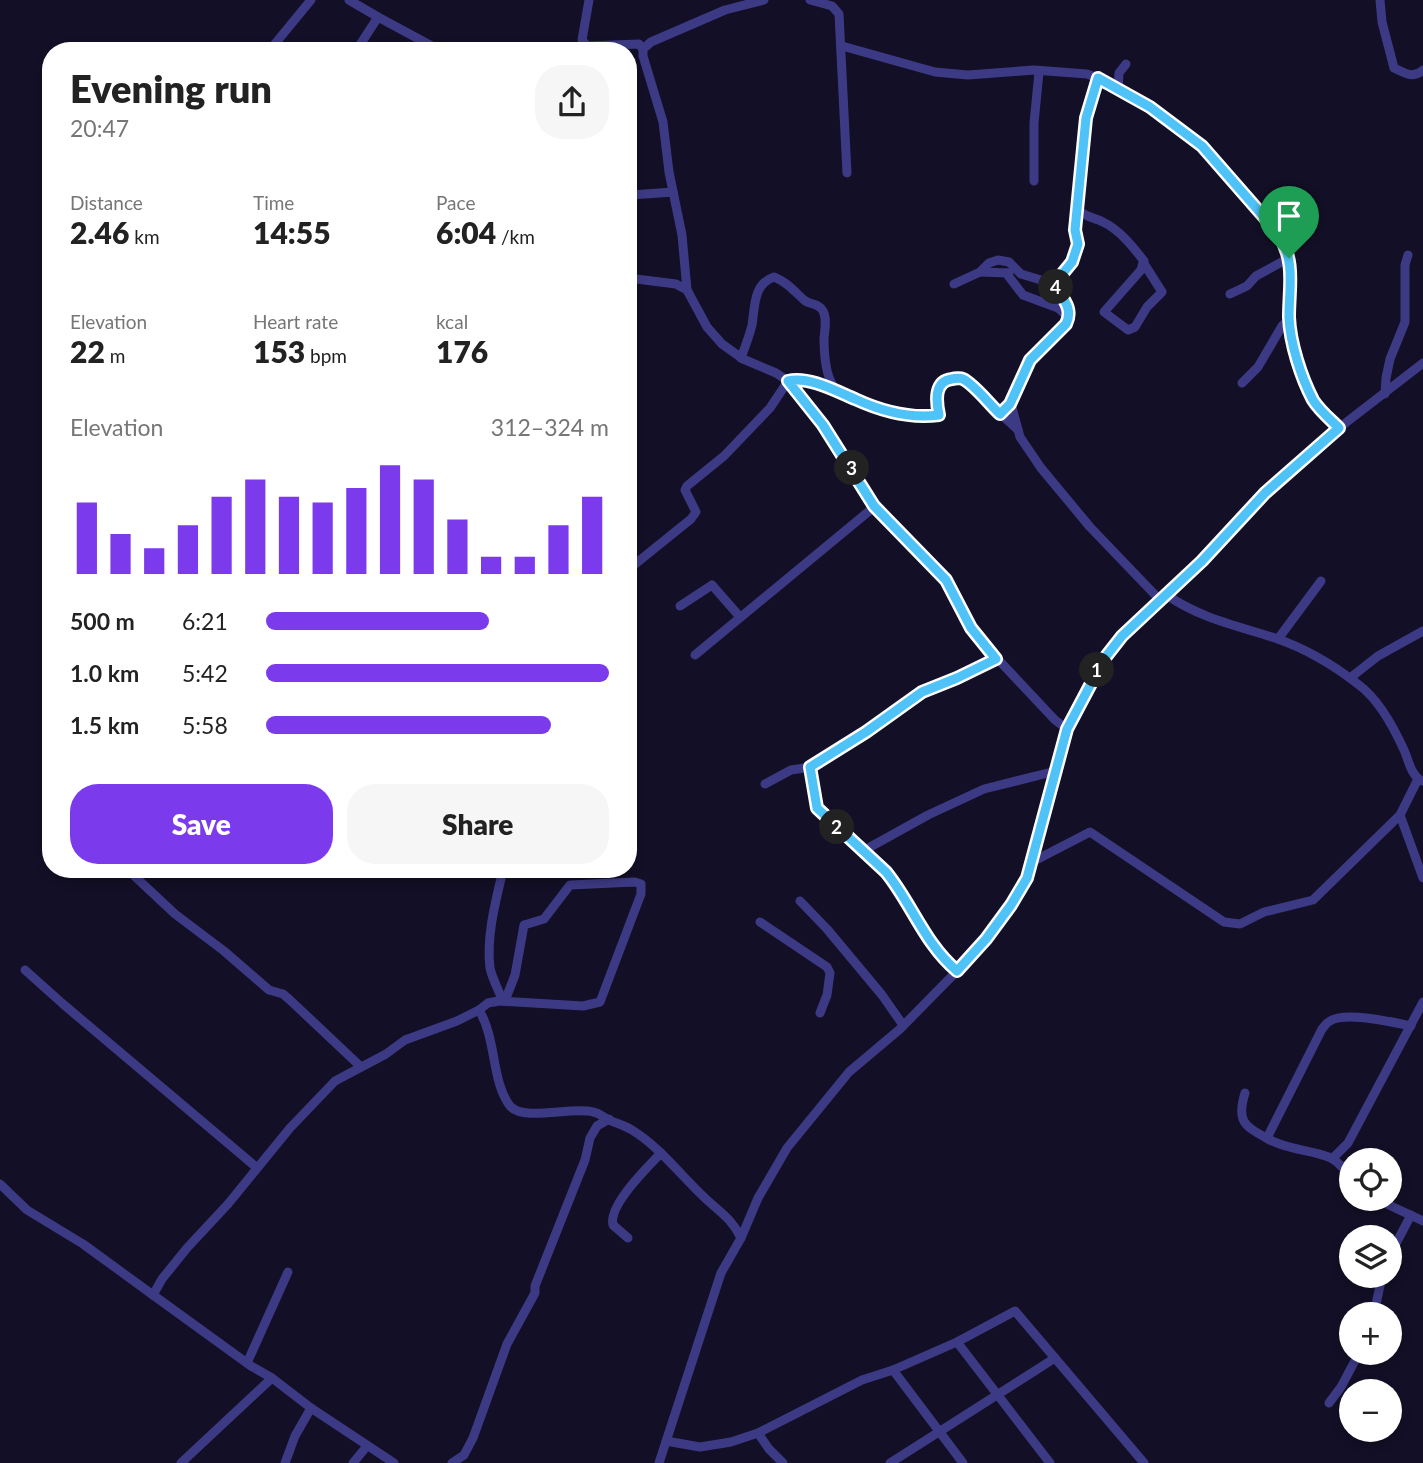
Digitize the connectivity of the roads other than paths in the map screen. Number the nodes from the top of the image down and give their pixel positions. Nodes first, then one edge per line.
1 (311, 0) edge
2 (349, 0) edge
3 (589, 0) edge
4 (764, 0) edge
5 (810, 0) edge
6 (1380, 0) edge
7 (378, 17) junction
8 (276, 42) edge
9 (362, 42) edge
10 (428, 42) edge
11 (582, 42) edge
12 (637, 44) edge
13 (842, 46) junction
14 (643, 50) junction
15 (1126, 64) dead end
16 (1423, 70) edge
17 (1039, 72) junction
18 (1098, 78) junction
19 (1118, 90) junction
20 (847, 173) dead end
21 (1034, 181) dead end
22 (637, 192) edge
23 (673, 192) junction
24 (1079, 210) junction
25 (1408, 255) dead end
26 (1289, 258) junction
27 (1143, 262) junction
28 (979, 272) junction
29 (1006, 273) junction
30 (1021, 274) junction
31 (685, 276) junction
32 (637, 279) edge
33 (676, 284) junction
34 (954, 284) dead end
35 (1054, 284) junction
36 (687, 290) junction
37 (1230, 294) dead end
38 (1069, 318) junction
39 (1289, 320) junction
40 (741, 358) junction
41 (1423, 363) edge
42 (788, 381) junction
43 (1241, 383) dead end
44 (837, 391) junction
45 (1385, 394) junction
46 (1010, 404) junction
47 (1000, 414) junction
48 (1339, 428) junction
49 (1018, 431) junction
50 (874, 506) junction
51 (637, 563) edge
52 (1321, 581) dead end
53 (1163, 598) junction
54 (680, 606) dead end
55 (740, 617) junction
56 (1423, 631) edge
57 (1278, 639) junction
58 (695, 655) dead end
59 (996, 659) junction
60 (1350, 678) junction
61 (1067, 729) junction
62 (810, 767) junction
63 (1056, 771) junction
64 (1420, 780) edge
65 (765, 784) dead end
66 (1399, 815) junction
67 (863, 851) junction
68 (1032, 862) junction
69 (137, 878) edge
70 (502, 878) edge
71 (1423, 878) edge
72 (800, 901) dead end
73 (760, 922) dead end
74 (25, 970) dead end
75 (957, 971) junction
76 (499, 1000) junction
77 (1422, 1008) edge
78 (480, 1010) junction
79 (820, 1013) dead end
80 (903, 1026) junction
81 (1411, 1026) junction
82 (361, 1067) junction
83 (1245, 1093) dead end
84 (609, 1119) junction
85 (1267, 1138) junction
86 (662, 1153) junction
87 (1333, 1158) junction
88 (1339, 1164) edge
89 (256, 1167) junction
90 (0, 1184) edge
91 (1402, 1211) edge
92 (1412, 1215) junction
93 (1423, 1221) edge
94 (1402, 1233) edge
95 (628, 1238) dead end
96 (741, 1238) junction
97 (288, 1272) dead end
98 (153, 1295) junction
99 (957, 1342) junction
100 (1055, 1358) junction
101 (247, 1363) junction
102 (1353, 1365) edge
103 (893, 1370) junction
104 (272, 1378) junction
105 (997, 1395) junction
106 (1329, 1403) dead end
107 (311, 1408) junction
108 (941, 1432) junction
109 (758, 1433) junction
110 (666, 1441) junction
111 (367, 1446) junction
112 (1139, 1462) edge
113 (181, 1463) edge
114 (285, 1463) edge
115 (353, 1463) edge
116 (394, 1463) edge
117 (452, 1463) edge
118 (659, 1463) edge
119 (783, 1463) edge
120 (890, 1463) edge
121 (963, 1463) edge
122 (1049, 1463) edge

1 - 8 street
2 - 7 street
3 - 11 street
4 - 14 street
5 - 13 street
6 - 16 street
7 - 9 street
7 - 10 street
12 - 14 street
13 - 17 street
13 - 20 street
14 - 23 street
15 - 19 street
17 - 18 street
17 - 21 street
18 - 19 street
18 - 24 street
19 - 26 street
22 - 23 street
23 - 31 street
24 - 27 street
24 - 35 street
25 - 45 street
26 - 37 street
26 - 39 street
27 - 27 street
28 - 29 street
28 - 30 street
28 - 34 street
29 - 30 street
29 - 38 street
30 - 35 street
31 - 33 street
31 - 36 street
32 - 33 street
33 - 36 street
35 - 38 street
36 - 40 street
38 - 46 street
39 - 43 street
39 - 48 street
40 - 42 street
40 - 44 street
41 - 45 street
42 - 44 street
42 - 50 street
42 - 51 street
44 - 47 street
45 - 48 street
46 - 47 street
46 - 49 street
47 - 49 street
48 - 53 street
49 - 53 street
50 - 55 street
50 - 59 street
52 - 57 street
53 - 57 street
53 - 61 street
54 - 55 street
55 - 58 street
56 - 60 street
57 - 60 street
59 - 61 street
59 - 62 street
60 - 64 street
61 - 63 street
62 - 65 street
62 - 67 street
63 - 67 street
63 - 68 street
64 - 66 street
66 - 68 street
66 - 71 street
67 - 75 street
68 - 75 street
69 - 82 street
70 - 76 street
72 - 80 street
73 - 79 street
74 - 89 street
75 - 80 street
76 - 76 street
76 - 78 street
77 - 81 street
78 - 82 street
78 - 84 street
80 - 96 street
81 - 85 street
81 - 87 street
82 - 89 street
83 - 85 street
84 - 86 street
84 - 117 street
85 - 87 street
86 - 95 street
86 - 96 street
87 - 88 street
89 - 98 street
90 - 98 street
91 - 92 street
92 - 93 street
92 - 94 street
96 - 110 street
97 - 101 street
98 - 101 street
99 - 100 street
99 - 103 street
99 - 105 street
100 - 105 street
100 - 112 street
101 - 104 street
102 - 106 street
103 - 108 street
103 - 109 street
104 - 107 street
104 - 113 street
105 - 108 street
105 - 122 street
107 - 111 street
107 - 114 street
108 - 120 street
108 - 121 street
109 - 110 street
109 - 119 street
110 - 118 street
111 - 115 street
111 - 116 street

